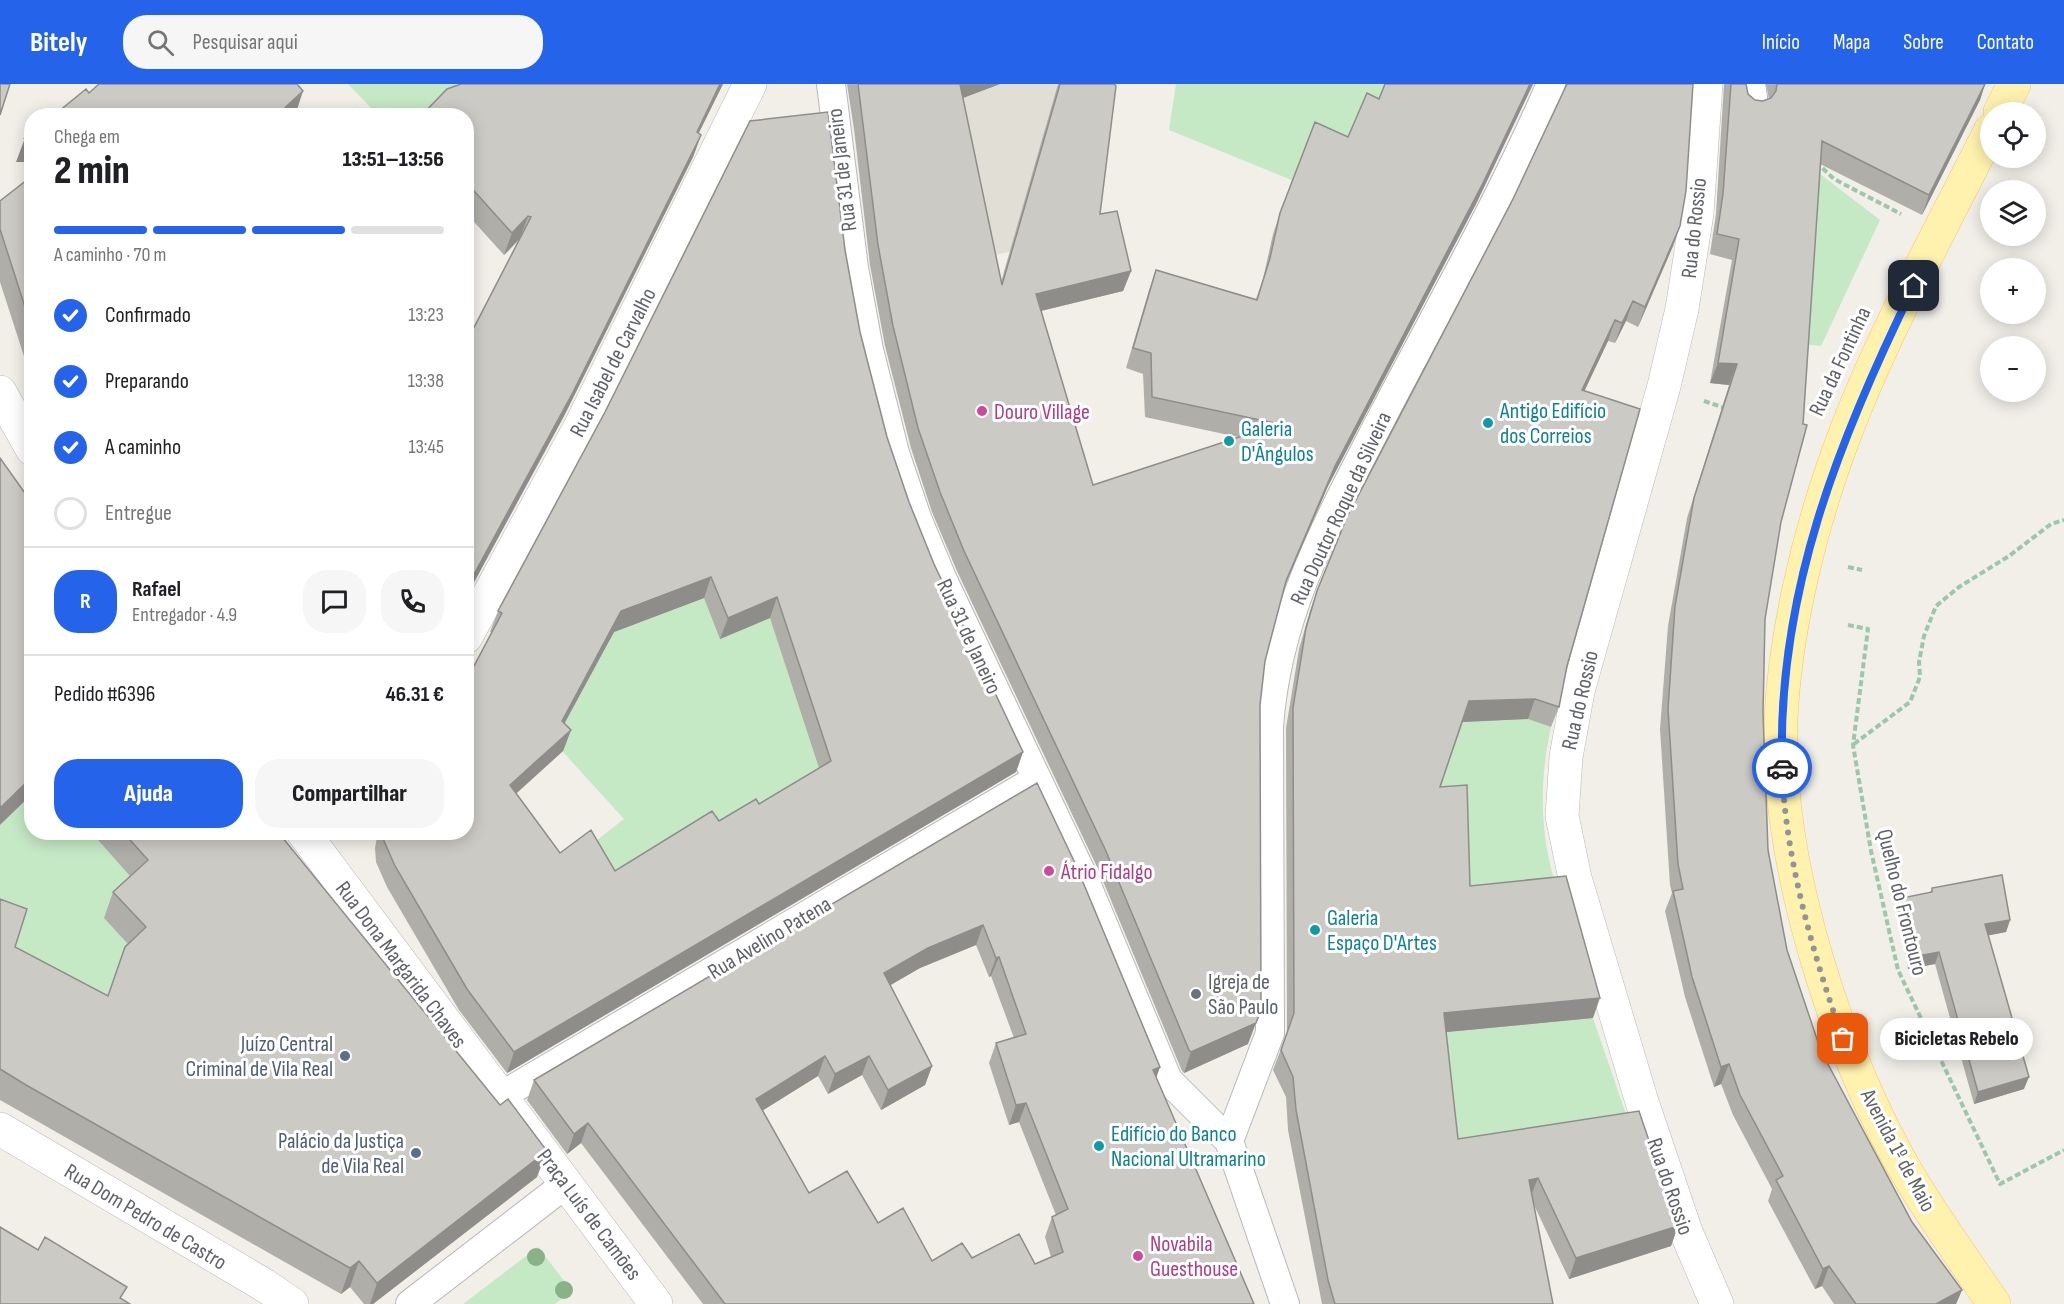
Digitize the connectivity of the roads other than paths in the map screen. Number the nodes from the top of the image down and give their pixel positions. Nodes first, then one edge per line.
1 (750, 84) edge
2 (831, 84) edge
3 (1551, 84) edge
4 (1706, 84) edge
5 (2014, 84) edge
6 (2005, 102) edge
7 (1980, 151) edge
8 (0, 392) edge
9 (24, 434) edge
10 (474, 622) edge
11 (1037, 779) junction
12 (316, 840) edge
13 (501, 1096) junction
14 (0, 1129) edge
15 (1229, 1141) junction
16 (567, 1183) junction
17 (292, 1304) edge
18 (410, 1304) edge
19 (656, 1304) edge
20 (1285, 1304) edge
21 (1717, 1304) edge
22 (1994, 1304) edge

1 - 10 street, Rua Isabel de Carvalho
2 - 11 street, Rua 31 de Janeiro
3 - 15 street, Rua Doutor Roque da Silveira
4 - 21 street, Rua do Rossio
5 - 6 main road
7 - 22 main road, Avenida 1º de Maio
8 - 9 street
11 - 13 street, Rua Avelino Patena
11 - 15 street, Rua 31 de Janeiro
12 - 13 street, Rua Dona Margarida Chaves
13 - 16 street, Praça Luís de Camões
14 - 17 street, Rua Dom Pedro de Castro
15 - 20 street
16 - 18 street
16 - 19 street, Praça Luís de Camões

